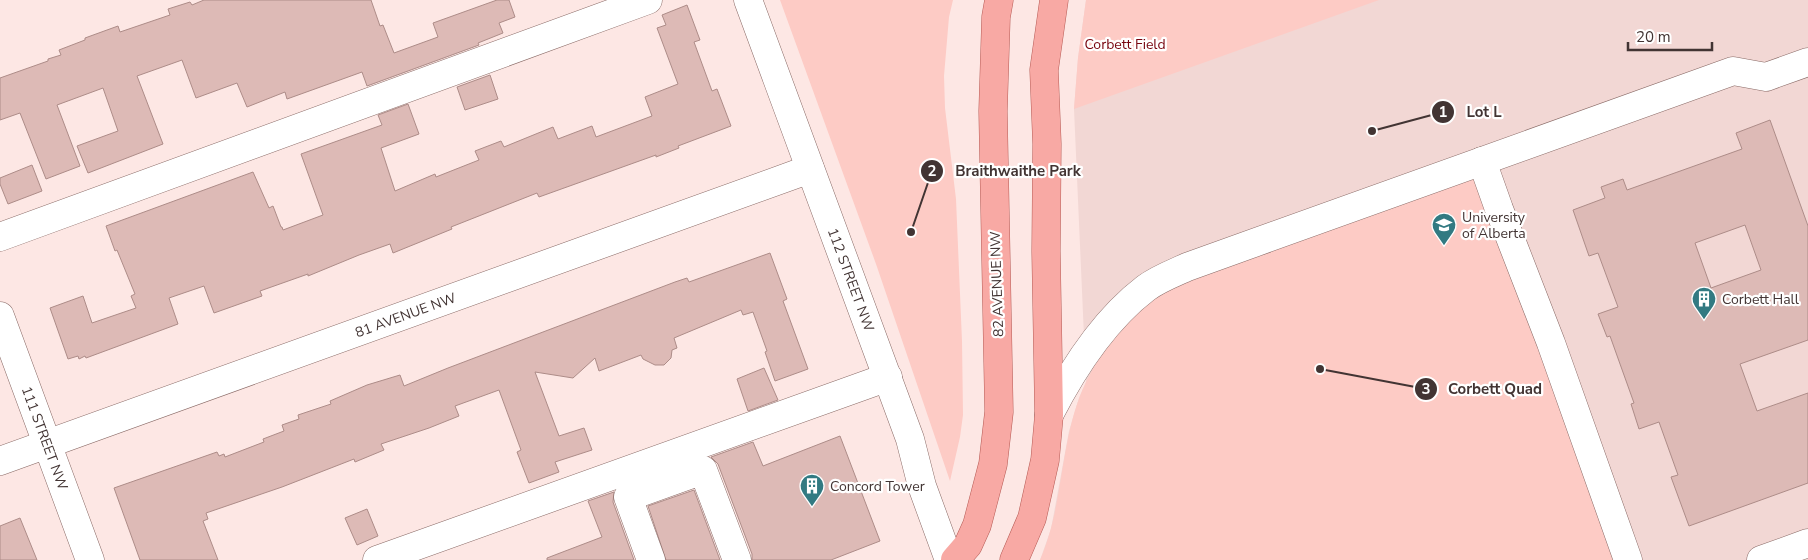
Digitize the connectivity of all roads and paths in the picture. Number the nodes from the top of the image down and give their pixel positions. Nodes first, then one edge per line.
1 (648, 0) edge
2 (748, 0) edge
3 (999, 0) edge
4 (1054, 0) edge
5 (1808, 62) edge
6 (1482, 161) junction
7 (810, 169) junction
8 (0, 237) edge
9 (0, 316) edge
10 (888, 377) junction
11 (1048, 414) junction
12 (47, 444) junction
13 (0, 461) edge
14 (1808, 543) edge
15 (90, 560) edge
16 (377, 560) edge
17 (651, 560) edge
18 (737, 560) edge
19 (949, 560) edge
20 (956, 560) edge
21 (1014, 560) edge
22 (1628, 560) edge
23 (1761, 560) edge

1 - 8 street
2 - 7 street, 112 STREET NW
3 - 20 main road, 82 AVENUE NW
4 - 11 main road
5 - 6 street
6 - 11 street
6 - 22 street
7 - 10 street, 112 STREET NW
7 - 12 street, 81 AVENUE NW
9 - 12 street, 111 STREET NW
10 - 16 street
10 - 19 street, 112 STREET NW
11 - 21 main road
12 - 13 street, 81 AVENUE NW
12 - 15 street, 111 STREET NW
14 - 23 street
17 - 18 street

